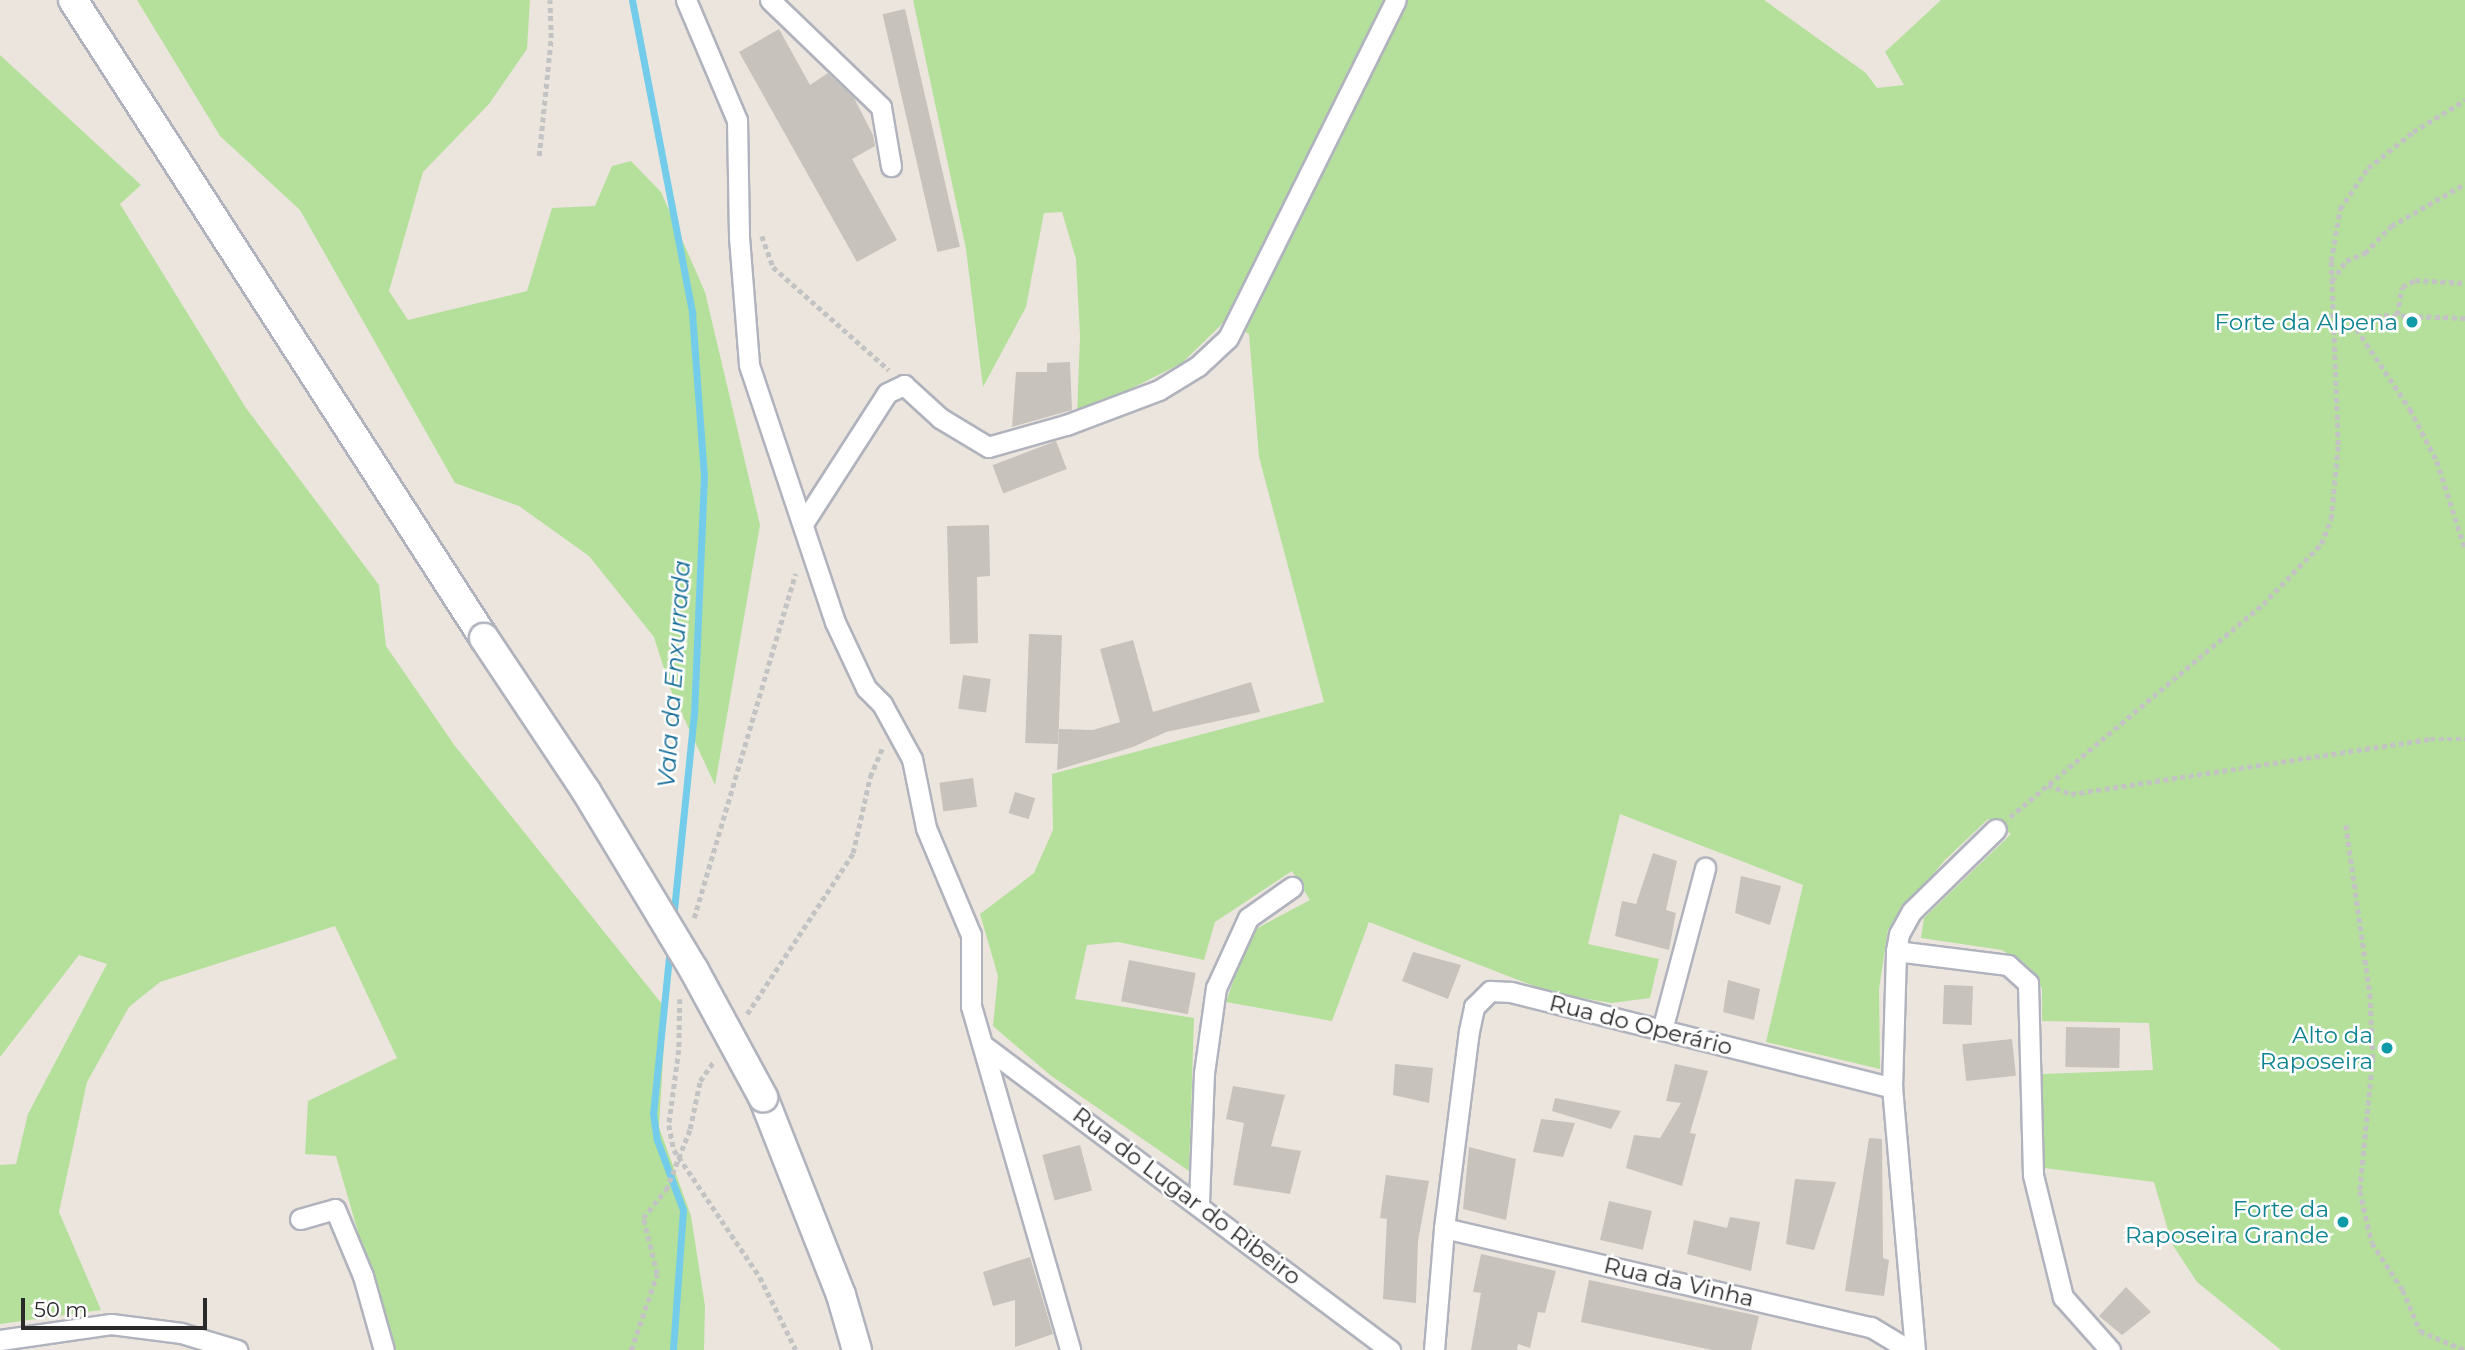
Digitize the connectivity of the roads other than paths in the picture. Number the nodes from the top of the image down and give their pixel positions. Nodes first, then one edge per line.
1 (73, 0) edge
2 (686, 0) edge
3 (770, 0) edge
4 (1396, 0) edge
5 (891, 166) dead end
6 (804, 522) junction
7 (1996, 829) road end
8 (1705, 868) dead end
9 (1292, 887) dead end
10 (1896, 951) junction
11 (1662, 1030) junction
12 (983, 1045) junction
13 (1892, 1088) junction
14 (1199, 1203) junction
15 (300, 1219) dead end
16 (1444, 1228) junction
17 (0, 1340) edge
18 (237, 1350) edge
19 (384, 1350) edge
20 (857, 1350) edge
21 (1070, 1350) edge
22 (1390, 1350) edge
23 (1434, 1350) edge
24 (1909, 1350) edge
25 (1915, 1350) edge
26 (2110, 1350) edge

1 - 20 main road, bridge
2 - 6 street
3 - 5 street
4 - 6 street
6 - 12 street
7 - 10 street
8 - 11 street
9 - 14 street
10 - 13 street
10 - 26 street
11 - 13 street, Rua do Operário
11 - 16 street, Rua do Operário
12 - 14 street, Rua do Lugar do Ribeiro
12 - 21 street
13 - 25 street
14 - 22 street, Rua do Lugar do Ribeiro
15 - 19 street
16 - 23 street, Rua do Operário
16 - 24 street, Rua da Vinha
17 - 18 street

